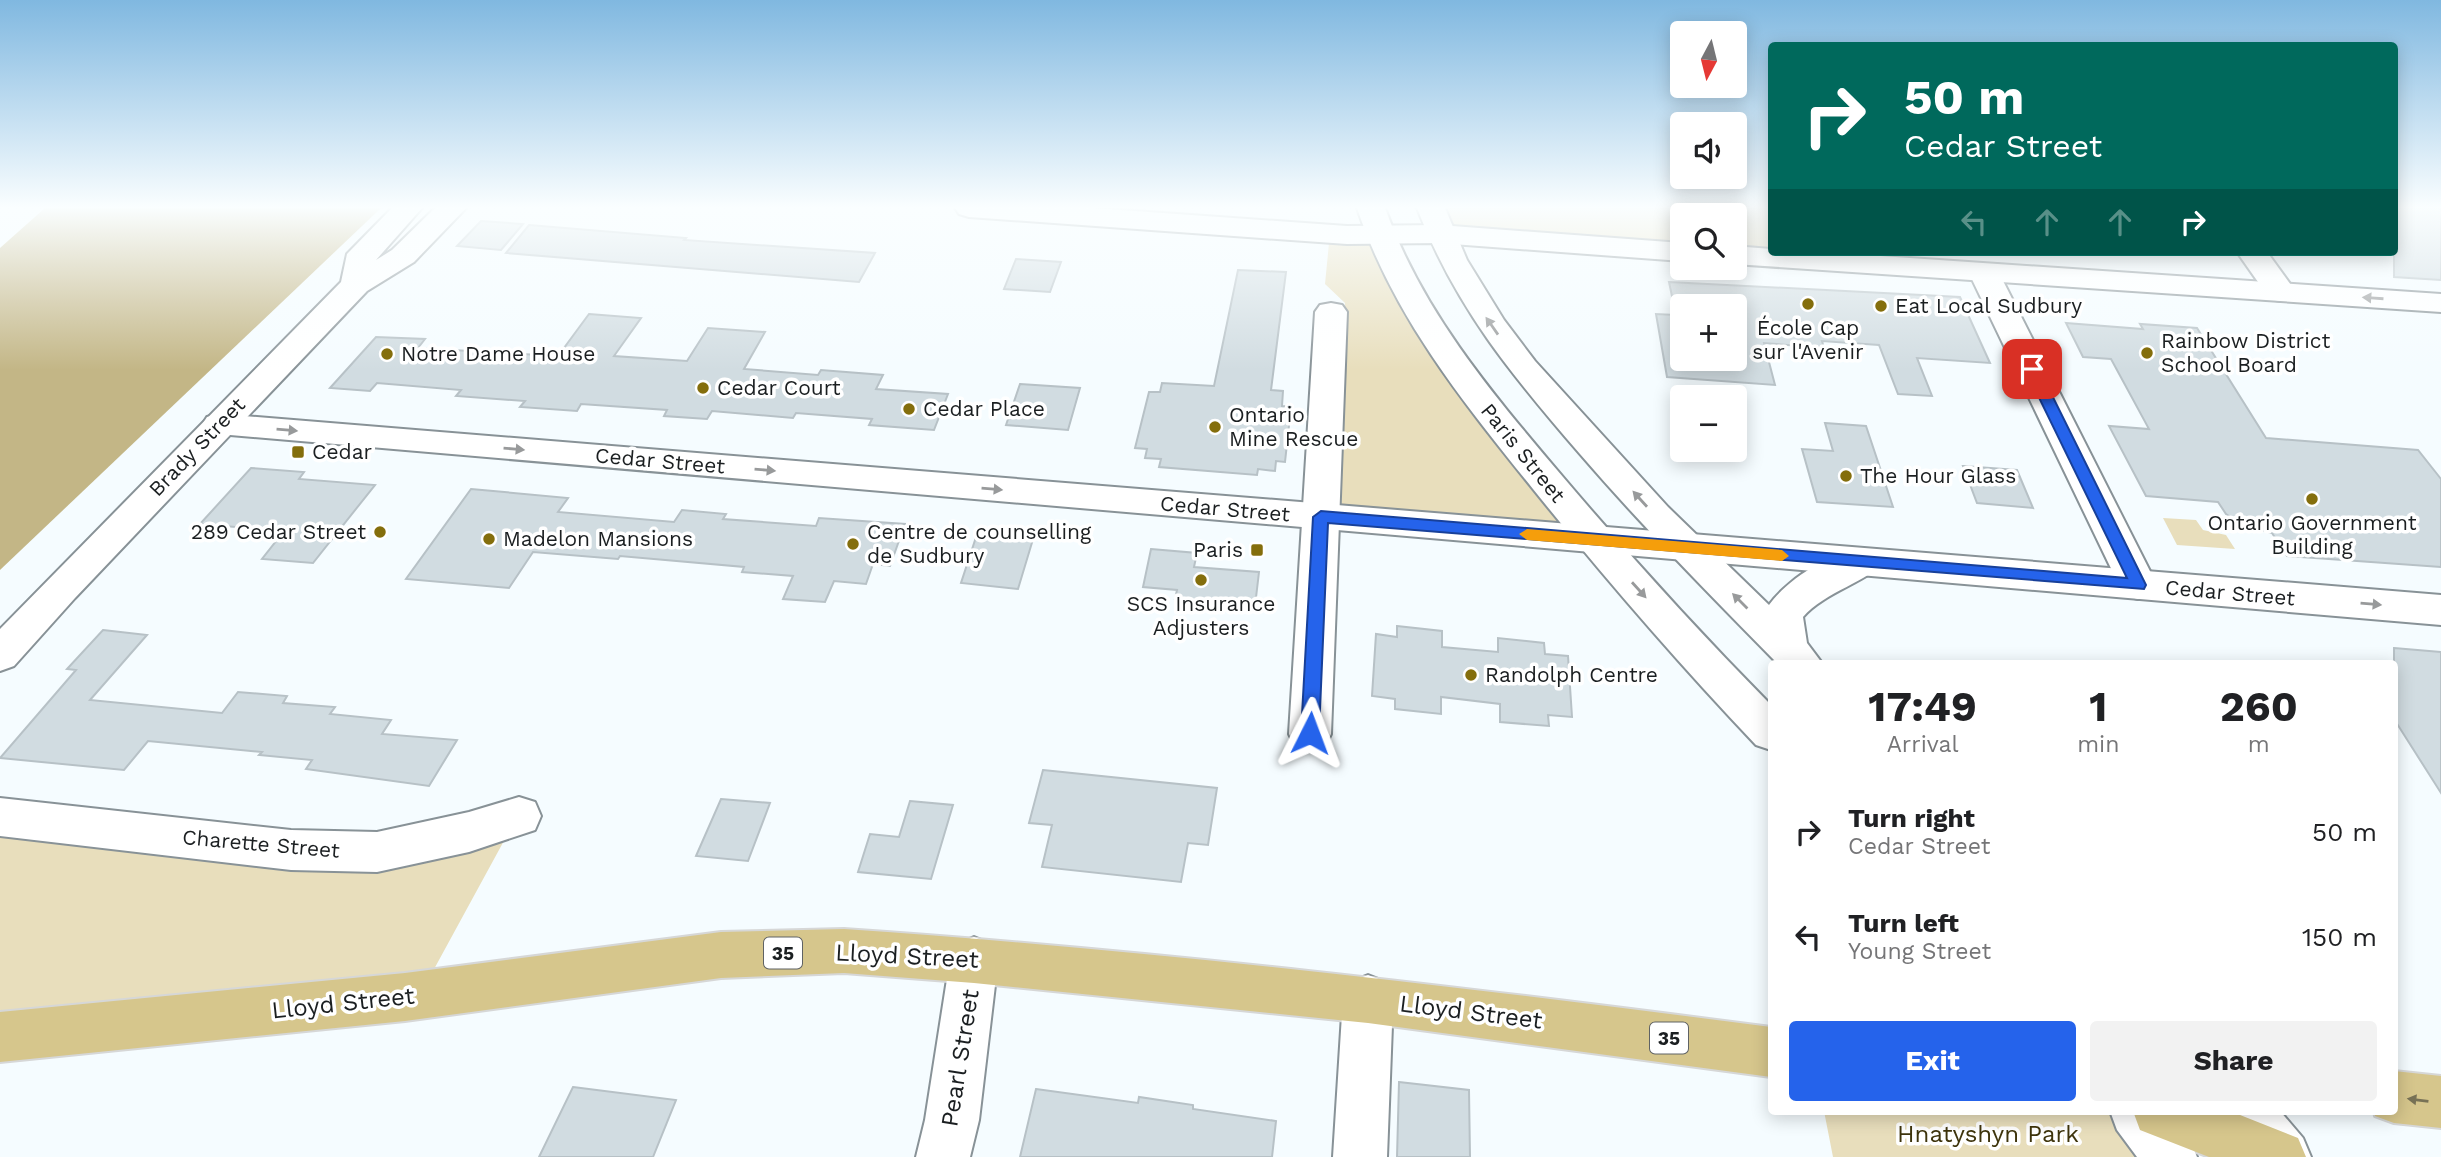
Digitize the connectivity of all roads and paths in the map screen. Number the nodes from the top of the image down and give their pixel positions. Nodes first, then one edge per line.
1 (360, 262) edge
2 (393, 262) edge
3 (1389, 262) edge
4 (1457, 262) edge
5 (1831, 262) edge
6 (2259, 262) edge
7 (1984, 273) junction
8 (356, 285) junction
9 (2281, 292) junction
10 (2441, 303) edge
11 (1331, 312) dead end
12 (219, 425) junction
13 (1321, 517) junction
14 (1593, 540) junction
15 (1687, 548) junction
16 (1863, 562) junction
17 (2138, 585) junction
18 (39, 610) junction
19 (2441, 610) edge
20 (0, 634) edge
21 (0, 655) edge
22 (1795, 656) edge
23 (1768, 730) edge
24 (1310, 733) dead end
25 (519, 816) dead end
26 (0, 817) edge
27 (975, 960) junction
28 (1368, 999) junction
29 (0, 1037) edge
30 (1768, 1052) edge
31 (2398, 1097) edge
32 (2441, 1102) edge
33 (2139, 1115) edge
34 (2170, 1115) edge
35 (2248, 1115) edge
36 (943, 1157) edge
37 (1360, 1157) edge
38 (2170, 1157) edge
39 (2281, 1157) edge

1 - 8 street
2 - 8 street, Brady Street
3 - 14 street, Paris Street
15 -> 4 street
5 - 7 street
6 - 9 street
7 - 9 street
7 - 17 street
8 - 12 street, Brady Street
10 -> 9 street
11 - 13 street
12 -> 13 street, Cedar Street
12 - 18 street, Brady Street
13 - 14 street, Cedar Street
13 - 24 street
14 - 15 street, Cedar Street
14 -> 23 street, Paris Street
15 - 16 street, Cedar Street
22 -> 15 street
16 - 17 street, Cedar Street
16 - 22 street
17 -> 19 street, Cedar Street
18 - 20 street, Brady Street
18 - 21 street, Brady Street
25 - 26 street, Charette Street
27 - 28 main road, Lloyd Street / 35
27 - 29 main road, Lloyd Street / 35
27 - 36 street, Pearl Street
28 - 30 main road, Lloyd Street / 35
28 - 37 street
32 -> 31 main road
33 - 38 street
34 - 39 main road
35 - 39 street

